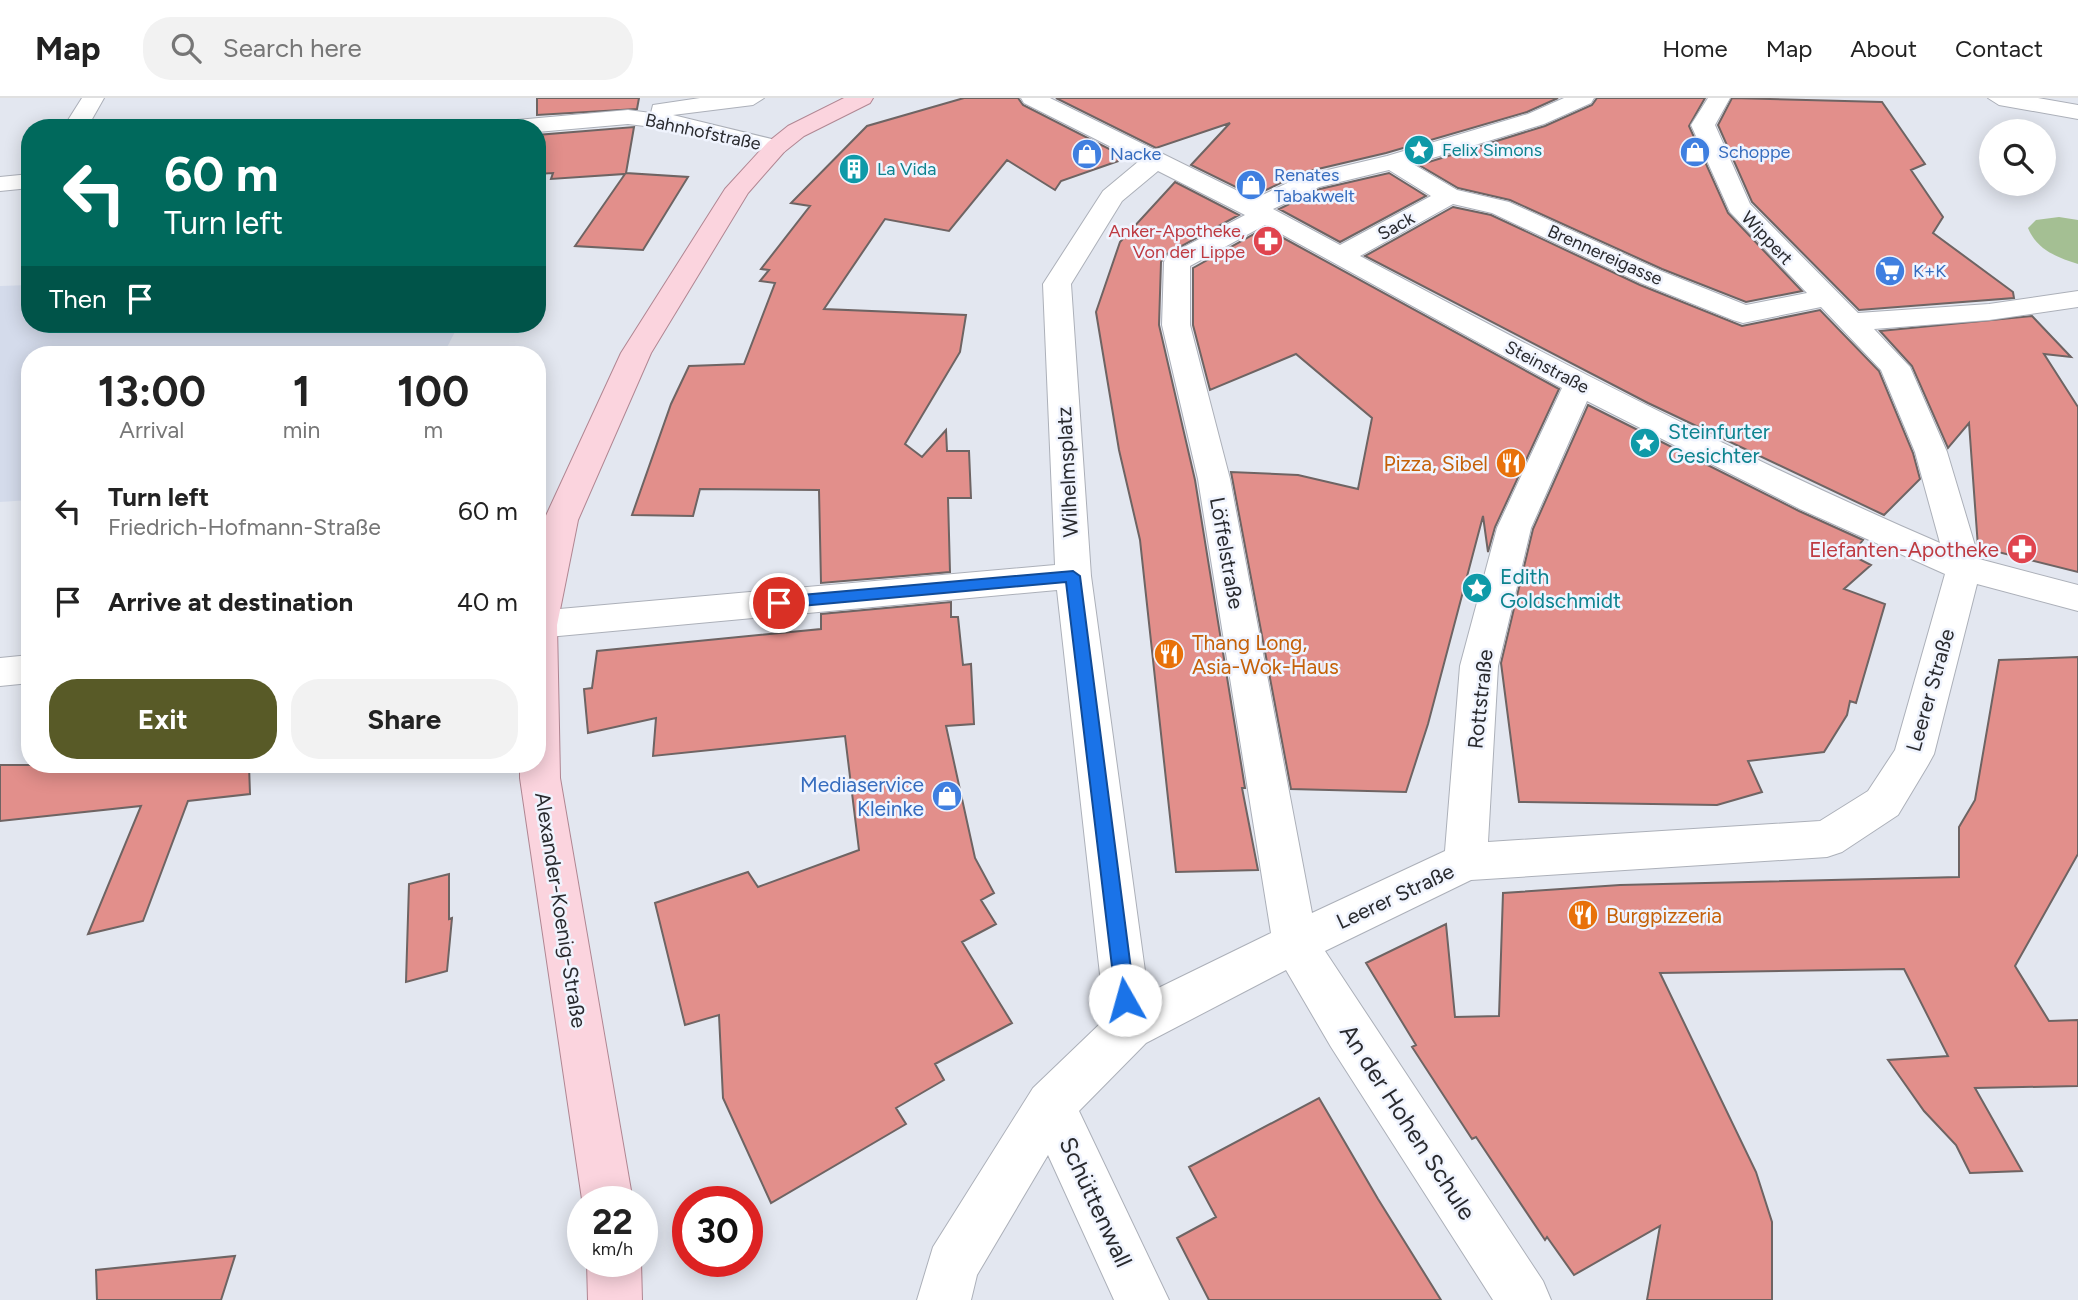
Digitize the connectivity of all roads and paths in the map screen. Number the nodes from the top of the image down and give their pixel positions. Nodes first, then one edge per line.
1 (93, 98) edge
2 (753, 98) edge
3 (862, 98) edge
4 (1032, 98) edge
5 (1583, 98) edge
6 (1719, 98) edge
7 (1999, 98) edge
8 (2078, 112) edge
9 (628, 117) junction
10 (80, 119) edge
11 (546, 124) edge
12 (776, 147) junction
13 (1155, 160) junction
14 (1393, 162) junction
15 (21, 182) edge
16 (0, 184) edge
17 (1449, 196) junction
18 (1259, 212) junction
19 (1342, 256) junction
20 (1825, 298) junction
21 (2078, 299) edge
22 (1853, 322) junction
23 (1579, 385) junction
24 (1964, 568) junction
25 (1073, 576) junction
26 (546, 588) edge
27 (2078, 598) edge
28 (546, 624) edge
29 (21, 670) edge
30 (0, 672) edge
31 (540, 773) edge
32 (1466, 862) junction
33 (1295, 943) junction
34 (1129, 1027) junction
35 (1050, 1105) junction
36 (604, 1186) edge
37 (614, 1277) edge
38 (615, 1300) edge
39 (944, 1300) edge
40 (1142, 1300) edge
41 (1524, 1300) edge

1 - 10 street
2 - 9 street
3 - 12 main road, Alexander-Koenig-Straße
4 - 13 street, Steinstraße
5 - 14 street
6 - 20 street, Wippert
7 - 8 street
9 - 11 street, Bahnhofstraße
9 - 12 street, Bahnhofstraße
12 - 26 main road, Alexander-Koenig-Straße
13 - 18 street, Steinstraße
13 - 25 street, Wilhelmsplatz
14 - 17 street, Brennereigasse
14 - 18 street
15 - 16 street
17 - 19 street, Sack
17 - 20 street, Brennereigasse
18 - 19 street, Steinstraße
18 - 33 street, Löffelstraße
19 - 23 street, Steinstraße
20 - 22 street, Wippert
21 - 22 street
22 - 24 street, Wippert
23 - 24 street, Steinstraße
23 - 32 street, Rottstraße
24 - 27 street, Steinstraße
24 - 32 street, Leerer Straße
25 - 28 street
25 - 34 street, Wilhelmsplatz
29 - 30 street
31 - 36 main road, Alexander-Koenig-Straße
32 - 33 street, Leerer Straße
33 - 34 street, Leerer Straße
33 - 41 street, An der Hohen Schule
34 - 35 street, Leerer Straße
35 - 39 street, Leerer Straße
35 - 40 street, Schüttenwall
37 - 38 main road

